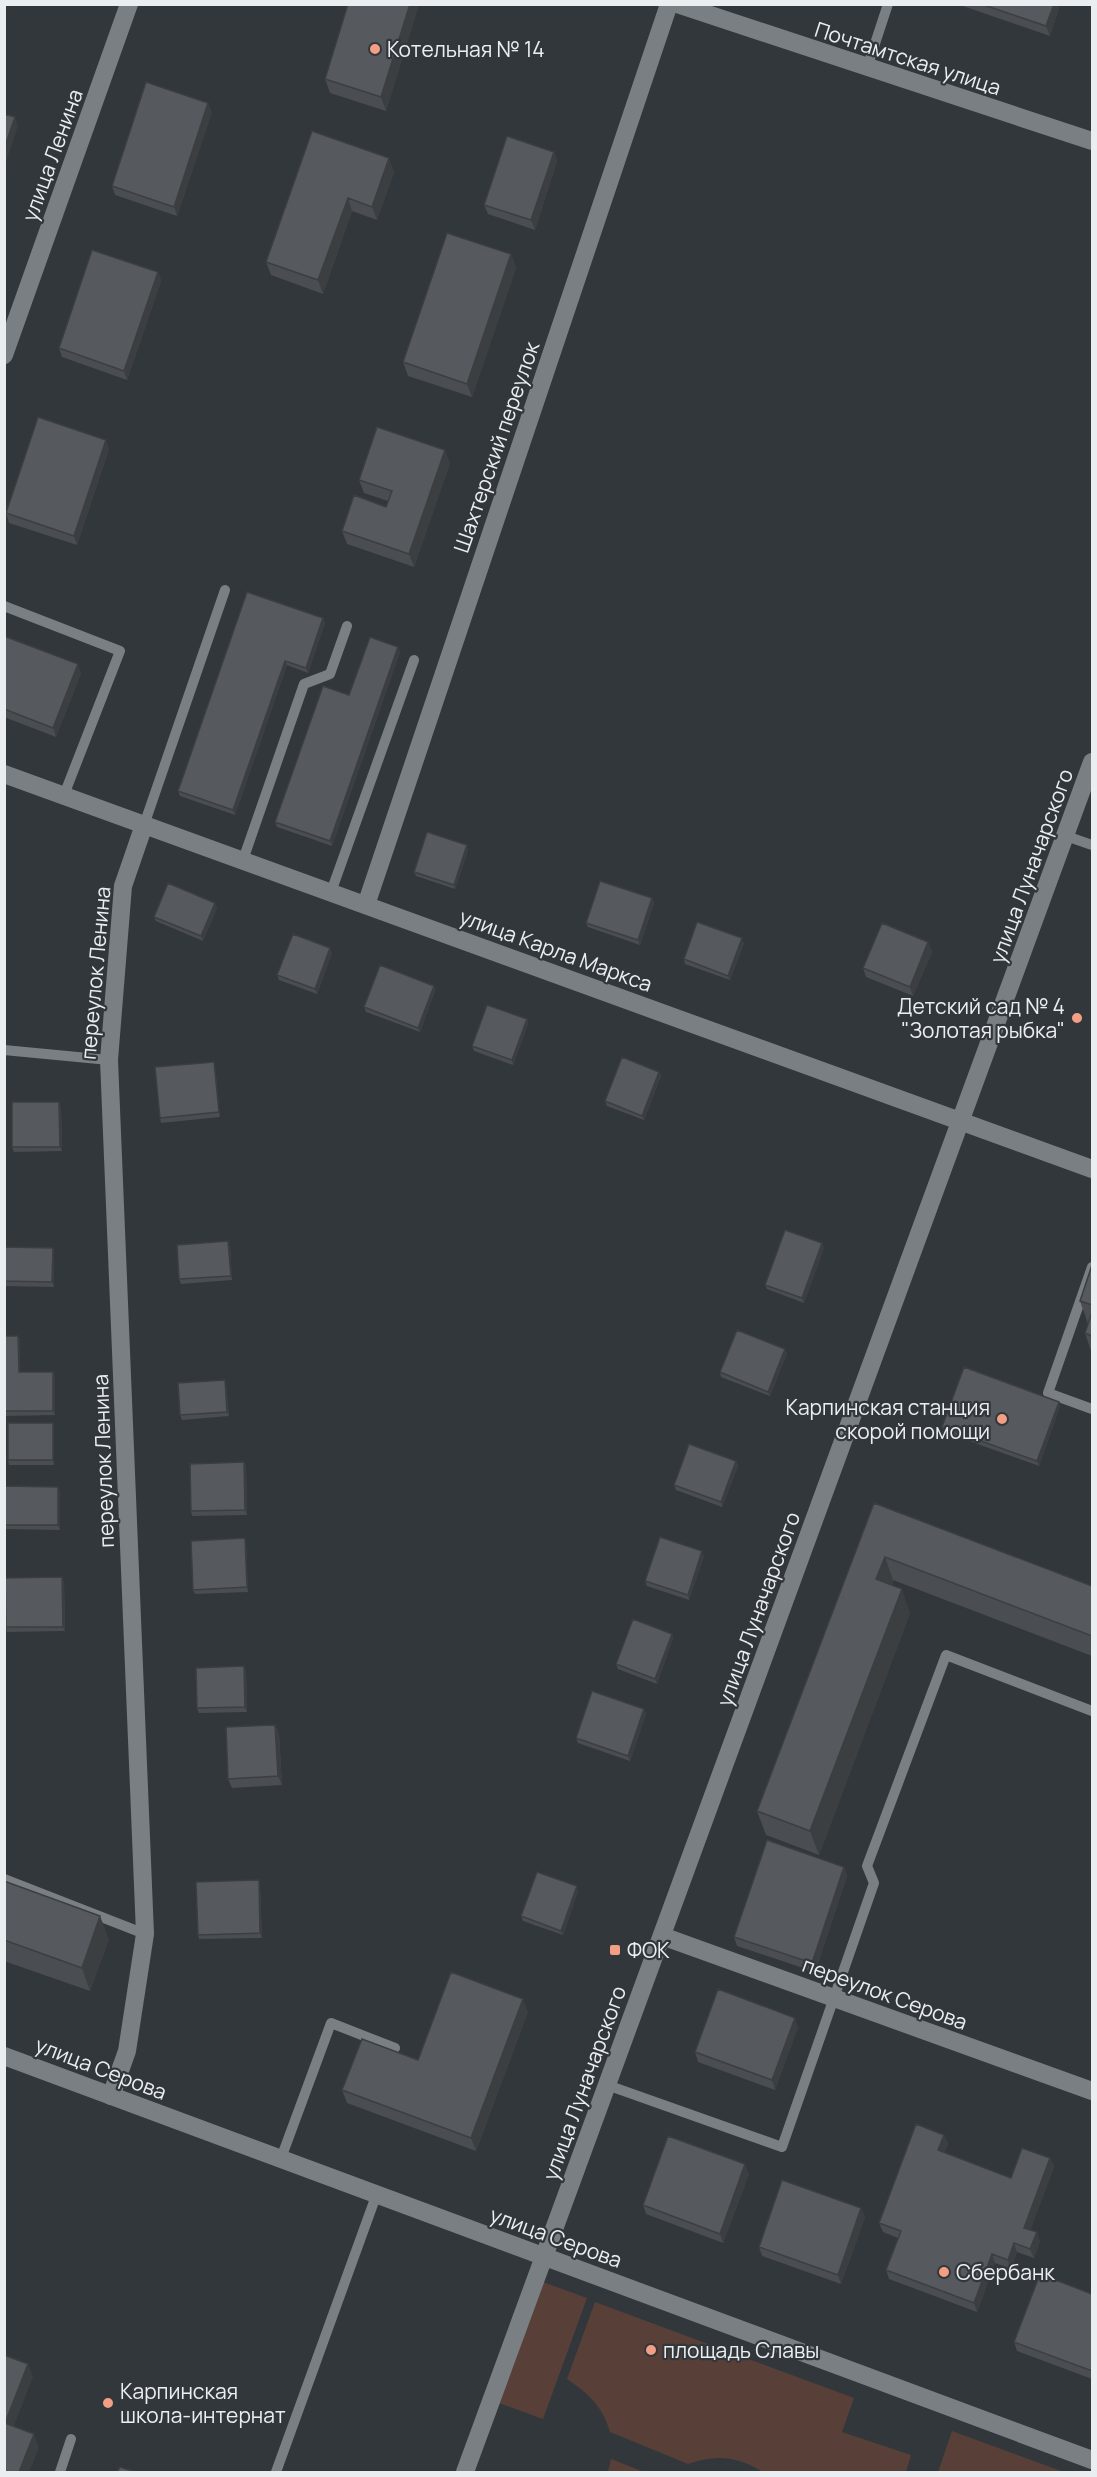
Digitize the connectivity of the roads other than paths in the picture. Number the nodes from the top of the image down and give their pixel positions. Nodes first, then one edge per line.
1 (129, 4) edge
2 (669, 4) edge
3 (676, 4) edge
4 (888, 4) edge
5 (867, 68) junction
6 (1092, 141) edge
7 (4, 355) edge
8 (225, 590) dead end
9 (4, 606) edge
10 (347, 626) dead end
11 (414, 660) dead end
12 (1092, 762) edge
13 (4, 774) edge
14 (64, 795) junction
15 (144, 825) junction
16 (1066, 836) junction
17 (1092, 845) edge
18 (243, 860) junction
19 (331, 892) junction
20 (366, 905) junction
21 (4, 1050) edge
22 (109, 1060) junction
23 (961, 1121) junction
24 (1092, 1169) edge
25 (1092, 1267) edge
26 (1092, 1409) edge
27 (1092, 1712) edge
28 (4, 1879) edge
29 (145, 1934) junction
30 (662, 1936) junction
31 (834, 1998) junction
32 (395, 2048) dead end
33 (4, 2056) edge
34 (607, 2085) junction
35 (1092, 2091) edge
36 (111, 2096) junction
37 (280, 2161) junction
38 (376, 2196) junction
39 (544, 2257) junction
40 (72, 2439) dead end
41 (1092, 2460) edge
42 (60, 2472) edge
43 (276, 2472) edge
44 (465, 2472) edge

1 - 7 street, улица Ленина
2 - 20 street, Шахтерский переулок
3 - 5 street, Почтамтская улица
4 - 5 lane
5 - 6 street, Почтамтская улица
8 - 15 lane
9 - 14 lane
10 - 18 lane
11 - 19 lane
12 - 16 street, улица Луначарского
13 - 14 street, улица Карла Маркса
14 - 15 street, улица Карла Маркса
15 - 18 street, улица Карла Маркса
15 - 22 street, переулок Ленина
16 - 17 lane
16 - 23 street, улица Луначарского
18 - 19 street, улица Карла Маркса
19 - 20 street, улица Карла Маркса
20 - 23 street, улица Карла Маркса
21 - 22 lane
22 - 29 street, переулок Ленина
23 - 24 street, улица Карла Маркса
23 - 30 street, улица Луначарского
25 - 26 lane
27 - 31 lane
28 - 29 lane
29 - 36 street, переулок Ленина
30 - 31 street, переулок Серова
30 - 34 street, улица Луначарского
31 - 34 lane
31 - 35 street, переулок Серова
32 - 37 lane
33 - 36 street, улица Серова
34 - 39 street, улица Луначарского
36 - 37 street, улица Серова
37 - 38 street, улица Серова
38 - 39 street, улица Серова
38 - 43 lane
39 - 41 street, улица Серова
39 - 44 street, улица Луначарского
40 - 42 lane

